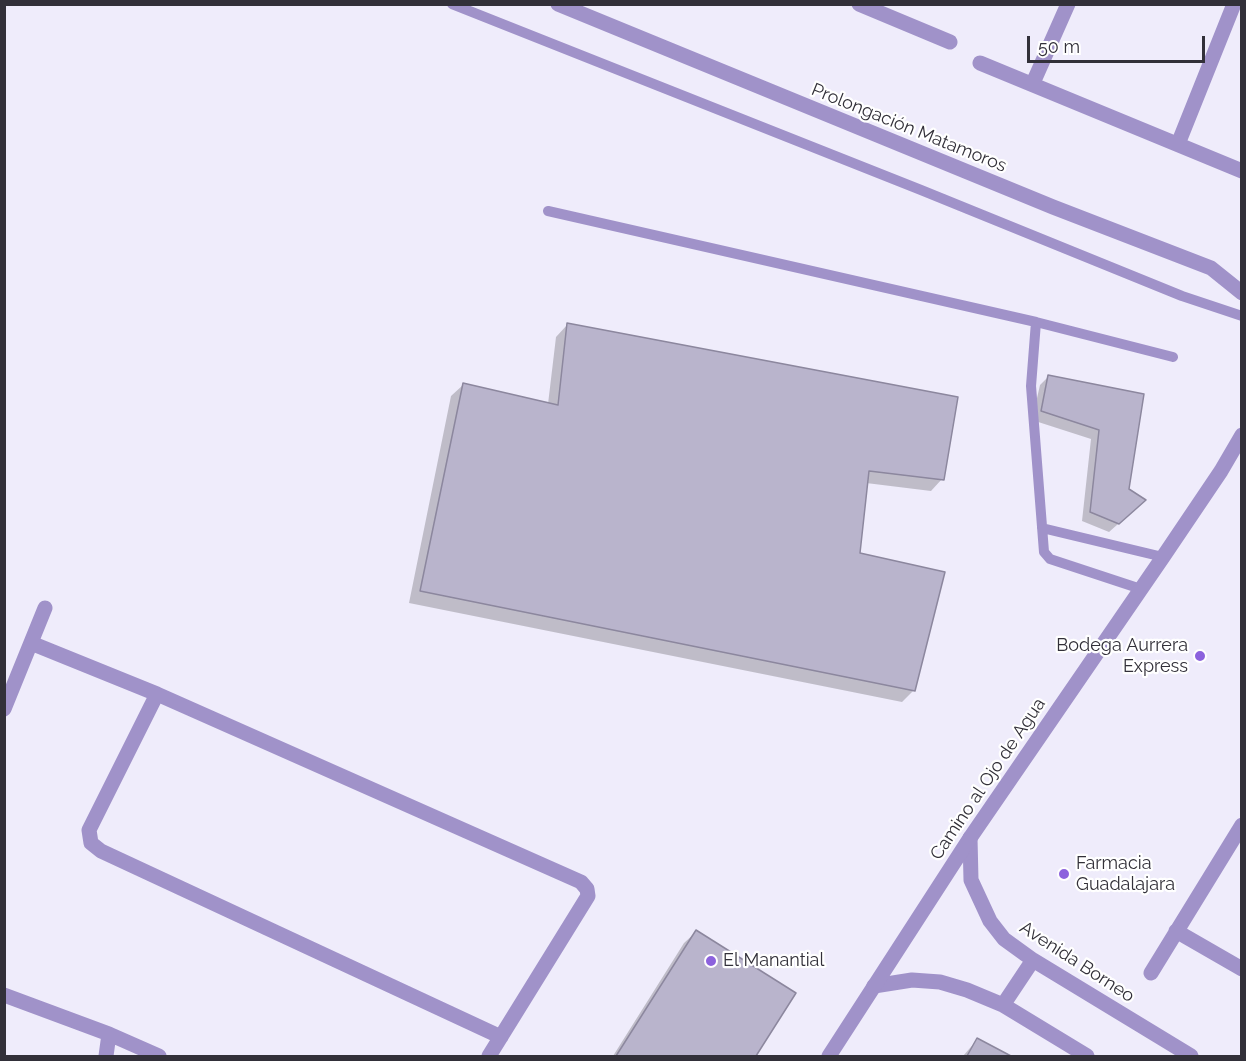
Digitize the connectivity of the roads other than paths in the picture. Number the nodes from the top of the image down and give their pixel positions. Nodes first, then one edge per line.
1 (452, 4) edge
2 (558, 4) edge
3 (859, 4) edge
4 (1068, 4) edge
5 (1234, 4) edge
6 (891, 10) edge
7 (950, 42) dead end
8 (980, 63) dead end
9 (1033, 83) junction
10 (1178, 144) junction
11 (1242, 171) edge
12 (548, 211) dead end
13 (1242, 293) edge
14 (1242, 316) edge
15 (1036, 322) junction
16 (1173, 357) dead end
17 (1242, 435) edge
18 (1042, 528) junction
19 (1163, 557) junction
20 (1141, 589) junction
21 (45, 608) dead end
22 (31, 643) junction
23 (157, 694) junction
24 (4, 709) edge
25 (1242, 825) edge
26 (970, 838) junction
27 (1176, 931) junction
28 (1033, 960) junction
29 (1242, 969) edge
30 (1150, 973) dead end
31 (874, 986) junction
32 (4, 995) edge
33 (1003, 1005) junction
34 (109, 1034) junction
35 (501, 1037) junction
36 (106, 1056) edge
37 (159, 1056) edge
38 (489, 1056) edge
39 (829, 1056) edge
40 (1087, 1056) edge
41 (1191, 1056) edge

1 - 14 lane
2 - 13 street, Prolongación Matamoros
3 - 6 street
4 - 9 street
5 - 10 street
6 - 7 street
8 - 9 street
9 - 10 street
10 - 11 street
12 - 15 lane
15 - 16 lane
15 - 18 lane
17 - 19 street, Camino al Ojo de Agua
18 - 19 lane
18 - 20 lane
19 - 20 street, Camino al Ojo de Agua
20 - 26 street, Camino al Ojo de Agua
21 - 22 street
22 - 23 street
22 - 24 street
23 - 35 street
23 - 35 street
25 - 27 street
26 - 28 street, Avenida Borneo
26 - 31 street, Camino al Ojo de Agua
27 - 29 street
27 - 30 street
28 - 33 street
28 - 41 street, Avenida Borneo
31 - 33 street
31 - 39 street, Camino al Ojo de Agua
32 - 34 street
33 - 40 street
34 - 36 street
34 - 37 street
35 - 38 street

